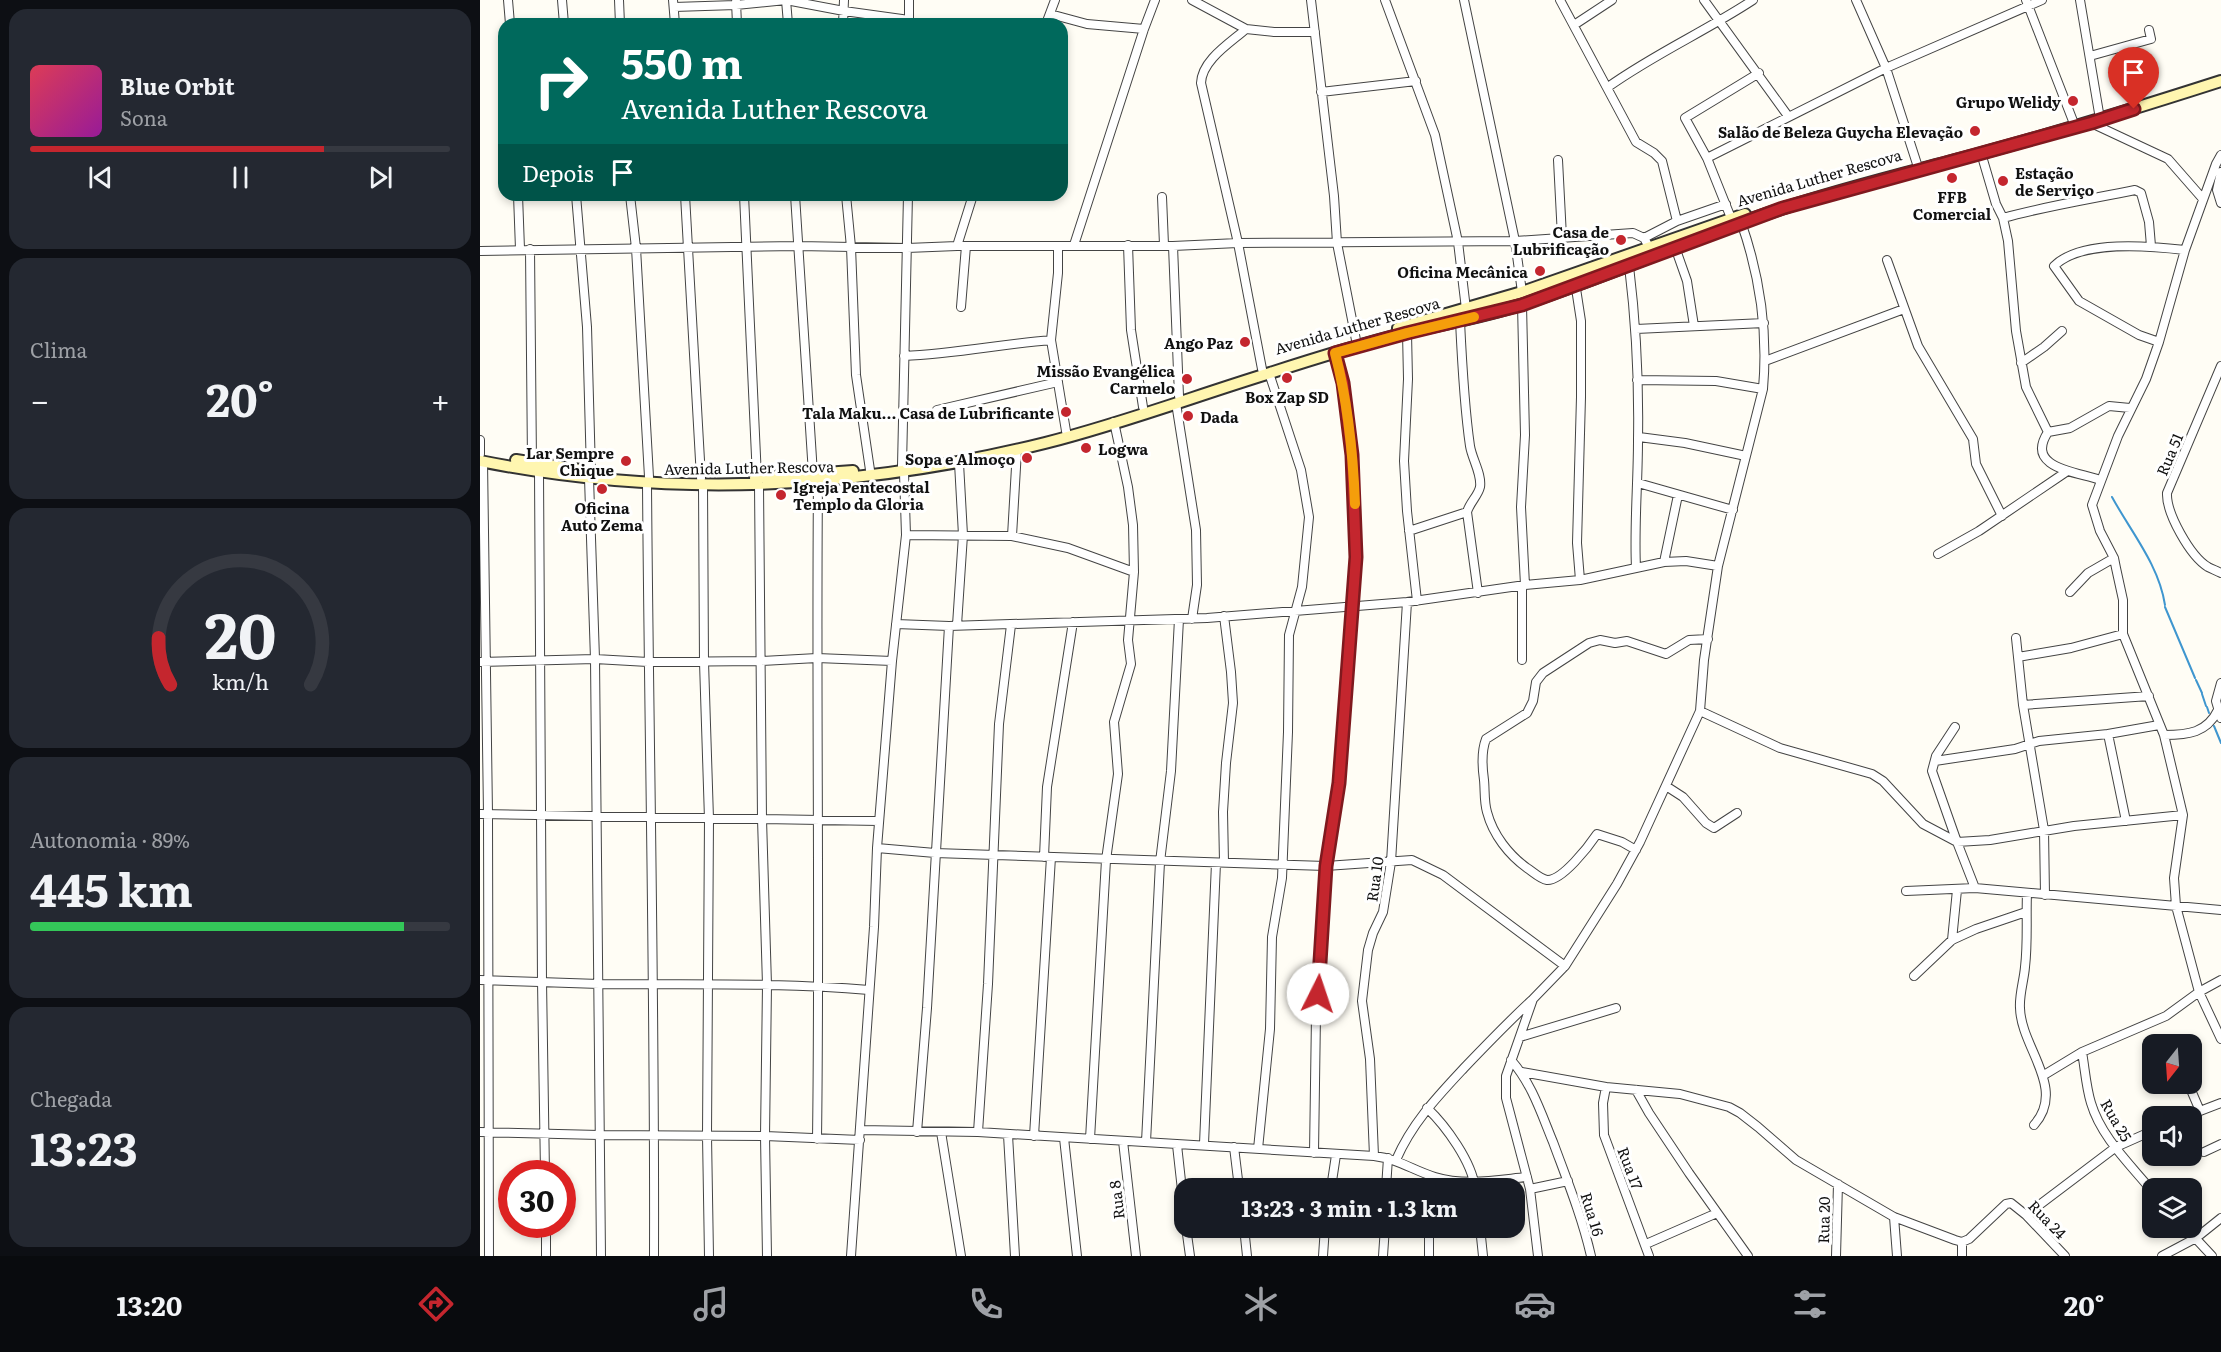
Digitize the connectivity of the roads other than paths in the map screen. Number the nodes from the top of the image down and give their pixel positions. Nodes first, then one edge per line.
1 (508, 0) edge
2 (562, 0) edge
3 (619, 0) edge
4 (786, 0) edge
5 (843, 0) edge
6 (909, 0) edge
7 (1055, 0) edge
8 (1155, 0) edge
9 (1192, 0) edge
10 (1385, 0) edge
11 (1464, 0) edge
12 (1560, 0) edge
13 (1612, 0) edge
14 (1704, 0) edge
15 (1754, 0) edge
16 (1856, 0) edge
17 (2042, 0) edge
18 (2080, 0) edge
19 (1312, 1) edge
20 (736, 2) edge
21 (2027, 3) edge
22 (674, 4) edge
23 (844, 11) junction
24 (1050, 14) junction
25 (510, 18) edge
26 (564, 18) edge
27 (620, 18) edge
28 (737, 18) edge
29 (788, 18) edge
30 (843, 18) edge
31 (885, 18) edge
32 (909, 18) edge
33 (1048, 18) edge
34 (1065, 18) edge
35 (1068, 19) edge
36 (1721, 22) junction
37 (1574, 24) junction
38 (1246, 28) junction
39 (1144, 29) junction
40 (2149, 30) dead end
41 (1315, 32) junction
42 (2090, 56) junction
43 (1886, 68) junction
44 (1759, 73) junction
45 (2221, 75) edge
46 (1416, 81) junction
47 (2221, 81) edge
48 (1608, 87) junction
49 (1321, 92) junction
50 (2099, 113) junction
51 (1788, 116) junction
52 (2073, 121) junction
53 (2091, 123) junction
54 (1981, 153) junction
55 (2221, 155) edge
56 (1707, 158) junction
57 (1558, 160) dead end
58 (1917, 164) junction
59 (2221, 172) edge
60 (1162, 198) dead end
61 (2203, 199) junction
62 (518, 201) edge
63 (576, 201) edge
64 (631, 201) edge
65 (685, 201) edge
66 (744, 201) edge
67 (795, 201) edge
68 (847, 201) edge
69 (908, 201) edge
70 (972, 201) edge
71 (2221, 203) edge
72 (1726, 204) junction
73 (2003, 218) junction
74 (1736, 220) junction
75 (1677, 221) junction
76 (1562, 237) junction
77 (1458, 242) junction
78 (1515, 242) junction
79 (1646, 242) junction
80 (1239, 243) junction
81 (1337, 243) junction
82 (1074, 245) junction
83 (1128, 245) junction
84 (1168, 245) junction
85 (798, 246) junction
86 (962, 246) junction
87 (1058, 246) junction
88 (2151, 246) junction
89 (747, 247) junction
90 (851, 247) junction
91 (1675, 247) junction
92 (636, 248) junction
93 (689, 248) junction
94 (907, 248) junction
95 (520, 249) junction
96 (530, 249) junction
97 (580, 249) junction
98 (2185, 250) junction
99 (480, 251) edge
100 (1887, 260) dead end
101 (1629, 266) junction
102 (1573, 274) junction
103 (1576, 286) junction
104 (1522, 292) junction
105 (1522, 305) junction
106 (961, 307) dead end
107 (1466, 309) junction
108 (1904, 309) junction
109 (1460, 321) junction
110 (1764, 323) junction
111 (1694, 326) junction
112 (1636, 329) junction
113 (2062, 331) dead end
114 (1407, 333) junction
115 (1051, 340) junction
116 (1356, 340) junction
117 (2159, 342) junction
118 (1335, 353) junction
119 (904, 356) junction
120 (1766, 361) junction
121 (2021, 363) junction
122 (2221, 366) edge
123 (1266, 371) junction
124 (1637, 380) junction
125 (1058, 382) junction
126 (1763, 389) junction
127 (1177, 400) junction
128 (1143, 407) junction
129 (2130, 408) junction
130 (937, 410) dead end
131 (1114, 422) junction
132 (1066, 430) junction
133 (2048, 432) junction
134 (1638, 438) junction
135 (480, 440) edge
136 (1017, 450) junction
137 (1746, 456) junction
138 (481, 458) edge
139 (959, 463) junction
140 (536, 468) junction
141 (903, 469) junction
142 (870, 470) junction
143 (2066, 472) junction
144 (590, 475) junction
145 (816, 478) junction
146 (648, 480) junction
147 (2100, 480) junction
148 (758, 481) junction
149 (702, 482) junction
150 (1638, 483) junction
151 (1678, 495) junction
152 (1733, 510) junction
153 (482, 511) edge
154 (1467, 512) junction
155 (2002, 516) junction
156 (1409, 531) junction
157 (906, 535) junction
158 (963, 535) junction
159 (1012, 536) junction
160 (1938, 554) dead end
161 (2114, 558) junction
162 (1664, 562) junction
163 (1718, 566) junction
164 (1636, 568) junction
165 (1134, 572) junction
166 (2221, 573) edge
167 (1580, 580) junction
168 (1523, 586) junction
169 (2070, 592) dead end
170 (1478, 593) junction
171 (1417, 601) junction
172 (1407, 602) junction
173 (1354, 607) junction
174 (1296, 610) junction
175 (1224, 616) junction
176 (1179, 619) junction
177 (1192, 619) junction
178 (1073, 621) junction
179 (1130, 621) junction
180 (896, 624) junction
181 (1011, 625) junction
182 (953, 626) junction
183 (2123, 634) junction
184 (1708, 639) junction
185 (2016, 639) dead end
186 (2018, 657) junction
187 (817, 658) junction
188 (595, 659) junction
189 (540, 660) junction
190 (1522, 660) dead end
191 (892, 661) junction
192 (483, 662) edge
193 (648, 662) junction
194 (704, 662) junction
195 (761, 662) junction
196 (2221, 683) edge
197 (2149, 696) junction
198 (2023, 705) junction
199 (1700, 711) junction
200 (2220, 714) edge
201 (2159, 725) junction
202 (1955, 727) dead end
203 (2108, 734) junction
204 (2164, 735) junction
205 (2031, 744) junction
206 (1935, 761) junction
207 (1666, 786) junction
208 (1737, 813) dead end
209 (484, 814) edge
210 (2183, 814) junction
211 (542, 816) junction
212 (597, 816) junction
213 (650, 816) junction
214 (709, 819) junction
215 (762, 819) junction
216 (818, 820) junction
217 (879, 821) junction
218 (2126, 821) junction
219 (2043, 830) junction
220 (1957, 842) junction
221 (877, 848) junction
222 (1636, 850) junction
223 (935, 853) junction
224 (994, 855) junction
225 (1047, 857) junction
226 (1106, 860) junction
227 (1160, 862) junction
228 (1220, 862) junction
229 (1391, 862) junction
230 (1281, 864) junction
231 (1326, 866) junction
232 (1975, 888) junction
233 (1957, 890) junction
234 (1906, 891) dead end
235 (2027, 892) junction
236 (2045, 895) junction
237 (2176, 906) junction
238 (2221, 910) edge
239 (2026, 912) junction
240 (1952, 940) junction
241 (1565, 966) junction
242 (1914, 976) dead end
243 (484, 980) edge
244 (2221, 980) edge
245 (542, 981) junction
246 (708, 983) junction
247 (597, 984) junction
248 (654, 984) junction
249 (767, 985) junction
250 (819, 986) junction
251 (869, 990) junction
252 (2199, 992) junction
253 (1533, 999) junction
254 (1616, 1008) dead end
255 (2220, 1034) edge
256 (1520, 1036) junction
257 (2082, 1052) junction
258 (1511, 1060) junction
259 (1522, 1072) junction
260 (2044, 1075) junction
261 (1606, 1087) junction
262 (1636, 1090) junction
263 (2221, 1103) edge
264 (1427, 1108) junction
265 (2202, 1110) edge
266 (2034, 1125) dead end
267 (860, 1130) junction
268 (480, 1132) edge
269 (545, 1132) junction
270 (917, 1132) junction
271 (941, 1132) junction
272 (978, 1132) junction
273 (489, 1133) junction
274 (599, 1135) junction
275 (654, 1135) junction
276 (1008, 1135) junction
277 (2142, 1135) edge
278 (707, 1136) junction
279 (765, 1136) junction
280 (1034, 1136) junction
281 (1064, 1138) junction
282 (817, 1139) junction
283 (1090, 1139) junction
284 (860, 1140) junction
285 (1123, 1141) junction
286 (1146, 1142) junction
287 (1204, 1144) junction
288 (2221, 1144) edge
289 (1177, 1145) junction
290 (1234, 1147) junction
291 (2116, 1147) junction
292 (1258, 1149) junction
293 (2204, 1152) dead end
294 (1314, 1153) junction
295 (1336, 1155) junction
296 (1374, 1156) junction
297 (1392, 1159) junction
298 (545, 1160) edge
299 (1434, 1177) joint
300 (1527, 1177) junction
301 (1181, 1178) edge
302 (1238, 1178) edge
303 (1333, 1178) edge
304 (1388, 1178) edge
305 (1439, 1178) edge
306 (1472, 1178) edge
307 (1520, 1178) edge
308 (2142, 1179) edge
309 (1568, 1181) junction
310 (1838, 1184) junction
311 (1530, 1189) junction
312 (1717, 1213) junction
313 (2026, 1215) junction
314 (1894, 1217) junction
315 (2221, 1218) edge
316 (2202, 1233) edge
317 (546, 1238) edge
318 (1188, 1238) edge
319 (1246, 1238) edge
320 (1324, 1238) edge
321 (1384, 1238) edge
322 (1429, 1238) edge
323 (1481, 1238) edge
324 (2196, 1238) joint
325 (1962, 1242) junction
326 (1646, 1244) junction
327 (1746, 1255) edge
328 (489, 1256) edge
329 (546, 1256) edge
330 (601, 1256) edge
331 (654, 1256) edge
332 (709, 1256) edge
333 (767, 1256) edge
334 (850, 1256) edge
335 (961, 1256) edge
336 (1015, 1256) edge
337 (1077, 1256) edge
338 (1136, 1256) edge
339 (1190, 1256) edge
340 (1248, 1256) edge
341 (1323, 1256) edge
342 (1383, 1256) edge
343 (1429, 1256) edge
344 (1483, 1256) edge
345 (1538, 1256) edge
346 (1591, 1256) edge
347 (1649, 1256) edge
348 (1836, 1256) edge
349 (1897, 1256) edge
350 (1962, 1256) edge
351 (2065, 1256) edge
352 (2162, 1256) edge
353 (2212, 1256) edge

1 - 25 street
2 - 26 street
3 - 27 street
4 - 20 street
4 - 23 street
4 - 29 street
5 - 23 street
6 - 32 street
7 - 24 street
8 - 39 street
9 - 38 street
10 - 46 street
11 - 78 street
12 - 37 street
13 - 37 street
14 - 36 street
15 - 36 street
16 - 43 street
17 - 21 street
18 - 42 street
19 - 41 street
20 - 22 street
20 - 28 street
21 - 43 street
21 - 52 street
23 - 30 street
23 - 31 street
24 - 33 street
24 - 34 street
35 - 39 street
36 - 44 street
36 - 48 street
37 - 48 street
38 - 41 street
38 - 80 street
39 - 82 street
40 - 42 street
41 - 49 street
42 - 50 street
43 - 51 street
43 - 58 street
44 - 51 street
44 - 56 street
45 - 50 main road, Avenida Luther Rescova
46 - 49 street
46 - 77 street
47 - 53 main road, Avenida Luther Rescova
48 - 75 street
49 - 81 street
50 - 52 main road, Avenida Luther Rescova
51 - 56 street
52 - 58 main road, Avenida Luther Rescova
53 - 54 main road, Avenida Luther Rescova
53 - 61 street
54 - 73 street
54 - 74 main road, Avenida Luther Rescova
55 - 61 street
56 - 72 street
57 - 76 street
58 - 74 main road, Avenida Luther Rescova
59 - 71 street
60 - 84 street
61 - 98 street
62 - 95 street
63 - 97 street
64 - 92 street
65 - 93 street
66 - 89 street
67 - 85 street
68 - 90 street
69 - 94 street
70 - 86 street
72 - 74 street
72 - 75 street
73 - 88 street
73 - 121 street
74 - 79 main road, Avenida Luther Rescova
74 - 91 main road, Avenida Luther Rescova
74 - 110 street
75 - 79 street
76 - 78 street
76 - 79 street
77 - 78 street
77 - 81 street
77 - 107 street
78 - 104 street
79 - 102 main road, Avenida Luther Rescova
80 - 81 street
80 - 84 street
80 - 123 street
81 - 116 street
82 - 83 street
82 - 87 street
83 - 84 street
83 - 128 street
84 - 127 street
85 - 89 street
85 - 90 street
85 - 145 street
86 - 87 street
86 - 94 street
86 - 106 street
87 - 115 street
88 - 98 street
88 - 117 street
89 - 93 street
89 - 148 street
90 - 94 street
90 - 142 street
91 - 101 main road, Avenida Luther Rescova
91 - 111 street
92 - 93 street
92 - 97 street
92 - 146 street
93 - 149 street
94 - 119 street
95 - 96 street
95 - 99 street
96 - 97 street
96 - 140 street
97 - 144 street
98 - 117 street
100 - 108 street
101 - 103 main road, Avenida Luther Rescova
101 - 112 street
102 - 103 street
102 - 104 main road, Avenida Luther Rescova
103 - 105 main road, Avenida Luther Rescova
103 - 167 street
104 - 107 main road, Avenida Luther Rescova
105 - 109 main road, Avenida Luther Rescova
105 - 168 street
107 - 116 main road, Avenida Luther Rescova
108 - 120 street
108 - 155 street
109 - 114 main road, Avenida Luther Rescova
109 - 154 street
110 - 111 street
110 - 120 street
111 - 112 street
112 - 124 street
113 - 121 street
114 - 118 main road, Avenida Luther Rescova
114 - 156 street
115 - 119 street
115 - 125 street
116 - 123 main road, Avenida Luther Rescova
117 - 129 street
118 - 123 main road, Avenida Luther Rescova
118 - 173 street
119 - 141 street
120 - 126 street
121 - 133 street
122 - 166 street, Rua 51
123 - 127 main road, Avenida Luther Rescova
123 - 174 street
124 - 126 street
124 - 134 street
125 - 130 street
125 - 132 street
126 - 137 street
127 - 128 main road, Avenida Luther Rescova
127 - 131 main road, Avenida Luther Rescova
127 - 177 street
128 - 132 main road, Avenida Luther Rescova
129 - 133 street
129 - 147 street
131 - 136 main road, Avenida Luther Rescova
131 - 165 street
132 - 141 main road, Avenida Luther Rescova
133 - 143 street
134 - 137 street
134 - 150 street
135 - 138 street
136 - 139 main road, Avenida Luther Rescova
136 - 159 street
137 - 152 street
138 - 140 main road, Avenida Luther Rescova
138 - 153 street
139 - 141 main road, Avenida Luther Rescova
139 - 158 street
140 - 144 main road, Avenida Luther Rescova
140 - 189 street
141 - 142 main road, Avenida Luther Rescova
141 - 145 main road, Avenida Luther Rescova
141 - 157 street
142 - 145 main road, Avenida Luther Rescova
143 - 147 street
143 - 155 street
144 - 146 main road, Avenida Luther Rescova
144 - 188 street
145 - 148 main road, Avenida Luther Rescova
145 - 187 street
146 - 149 main road, Avenida Luther Rescova
146 - 193 street
147 - 161 street
148 - 149 main road, Avenida Luther Rescova
148 - 195 street
149 - 194 street
150 - 151 street
150 - 164 street
151 - 152 street
151 - 162 street
152 - 163 street
153 - 192 street
154 - 156 street
154 - 170 street
155 - 160 street
156 - 171 street
157 - 158 street
157 - 180 street
158 - 159 street
158 - 182 street
159 - 165 street
161 - 169 street
161 - 183 street
162 - 163 street
162 - 164 street
163 - 184 street
164 - 167 street
165 - 179 street
167 - 168 street
168 - 170 street
168 - 190 street
170 - 171 street
171 - 172 street
172 - 173 street
172 - 229 street, Rua 10
173 - 174 street
173 - 231 street
174 - 175 street
174 - 230 street
175 - 177 street
175 - 228 street
176 - 177 street
176 - 179 street
176 - 227 street
178 - 179 street
178 - 181 street
178 - 225 street
179 - 226 street
180 - 182 street
180 - 191 street
181 - 182 street
181 - 224 street
182 - 223 street
183 - 186 street
183 - 197 street
184 - 199 street
184 - 222 street
185 - 186 street
186 - 198 street
187 - 191 street
187 - 195 street
187 - 216 street
188 - 189 street
188 - 193 street
188 - 212 street
189 - 192 street
189 - 211 street
191 - 217 street
192 - 209 street
193 - 194 street
193 - 213 street
194 - 195 street
194 - 214 street
195 - 215 street
196 - 200 street
197 - 198 street
197 - 201 street
198 - 205 street
199 - 207 street
199 - 220 street
200 - 204 street
201 - 203 street
201 - 204 street
202 - 206 street
203 - 205 street
203 - 218 street
204 - 210 street
205 - 206 street
205 - 219 street
206 - 220 street
207 - 208 street
207 - 222 street
209 - 211 street
209 - 243 street
210 - 218 street
210 - 237 street
211 - 212 street
211 - 245 street
212 - 213 street
212 - 247 street
213 - 214 street
213 - 248 street
214 - 215 street
214 - 246 street
215 - 216 street
215 - 249 street
216 - 217 street
216 - 250 street
217 - 221 street
218 - 219 street
219 - 220 street
219 - 236 street
220 - 232 street
221 - 223 street
221 - 251 street
222 - 241 street
223 - 224 street
223 - 270 street
224 - 225 street
224 - 272 street
225 - 226 street
225 - 280 street
226 - 227 street
226 - 283 street
227 - 228 street
227 - 286 street
228 - 230 street
228 - 287 street
229 - 231 street
229 - 241 street
229 - 296 street, Rua 10
230 - 231 street
230 - 292 street
231 - 294 street
232 - 233 street
232 - 235 street
233 - 234 street
233 - 240 street
235 - 236 street
235 - 239 street
236 - 237 street
237 - 238 street
237 - 252 street
239 - 240 street
239 - 260 street
240 - 242 street
241 - 253 street
243 - 245 street
243 - 273 street
244 - 252 street
245 - 247 street
245 - 269 street
246 - 248 street
246 - 249 street
246 - 278 street
247 - 248 street
247 - 274 street
248 - 275 street
249 - 250 street
249 - 279 street
250 - 251 street
250 - 282 street
251 - 267 street
252 - 255 street
252 - 257 street
253 - 256 street
253 - 264 street
254 - 256 street
256 - 258 street
257 - 260 street
257 - 291 street, Rua 25
258 - 259 street, Rua 16
258 - 300 street
259 - 261 street
259 - 309 street, Rua 16
260 - 266 street
261 - 262 street
261 - 326 street, Rua 17
262 - 310 street
262 - 312 street
263 - 265 street
264 - 297 street
264 - 306 street
267 - 270 street
267 - 284 street
268 - 273 street
269 - 273 street
269 - 274 street
269 - 298 street
270 - 271 street
271 - 272 street
271 - 335 street
272 - 276 street
273 - 328 street
274 - 275 street
274 - 330 street
275 - 278 street
275 - 331 street
276 - 280 street
276 - 336 street
277 - 291 street
278 - 279 street
278 - 332 street
279 - 282 street
279 - 333 street
280 - 281 street
281 - 283 street
281 - 337 street
282 - 284 street
283 - 285 street
284 - 334 street
285 - 286 street
285 - 338 street, Rua 8
286 - 289 street
287 - 289 street
287 - 290 street
288 - 293 street
289 - 301 street
290 - 292 street
290 - 302 street
291 - 308 street, Rua 25
291 - 313 street
292 - 294 street
294 - 295 street
295 - 296 street
295 - 303 street
296 - 297 street
297 - 299 street
297 - 304 street
299 - 305 street
300 - 307 street
300 - 311 street
309 - 311 street
309 - 346 street, Rua 16
310 - 314 street
310 - 348 street, Rua 20
311 - 345 street
312 - 326 street
312 - 327 street
313 - 325 street, Rua 24
313 - 351 street, Rua 24
314 - 325 street
314 - 349 street
315 - 316 street
317 - 329 street
318 - 339 street
319 - 340 street
320 - 341 street
321 - 342 street
322 - 343 street
323 - 344 street
324 - 352 street
324 - 353 street
325 - 350 street
326 - 347 street, Rua 17

